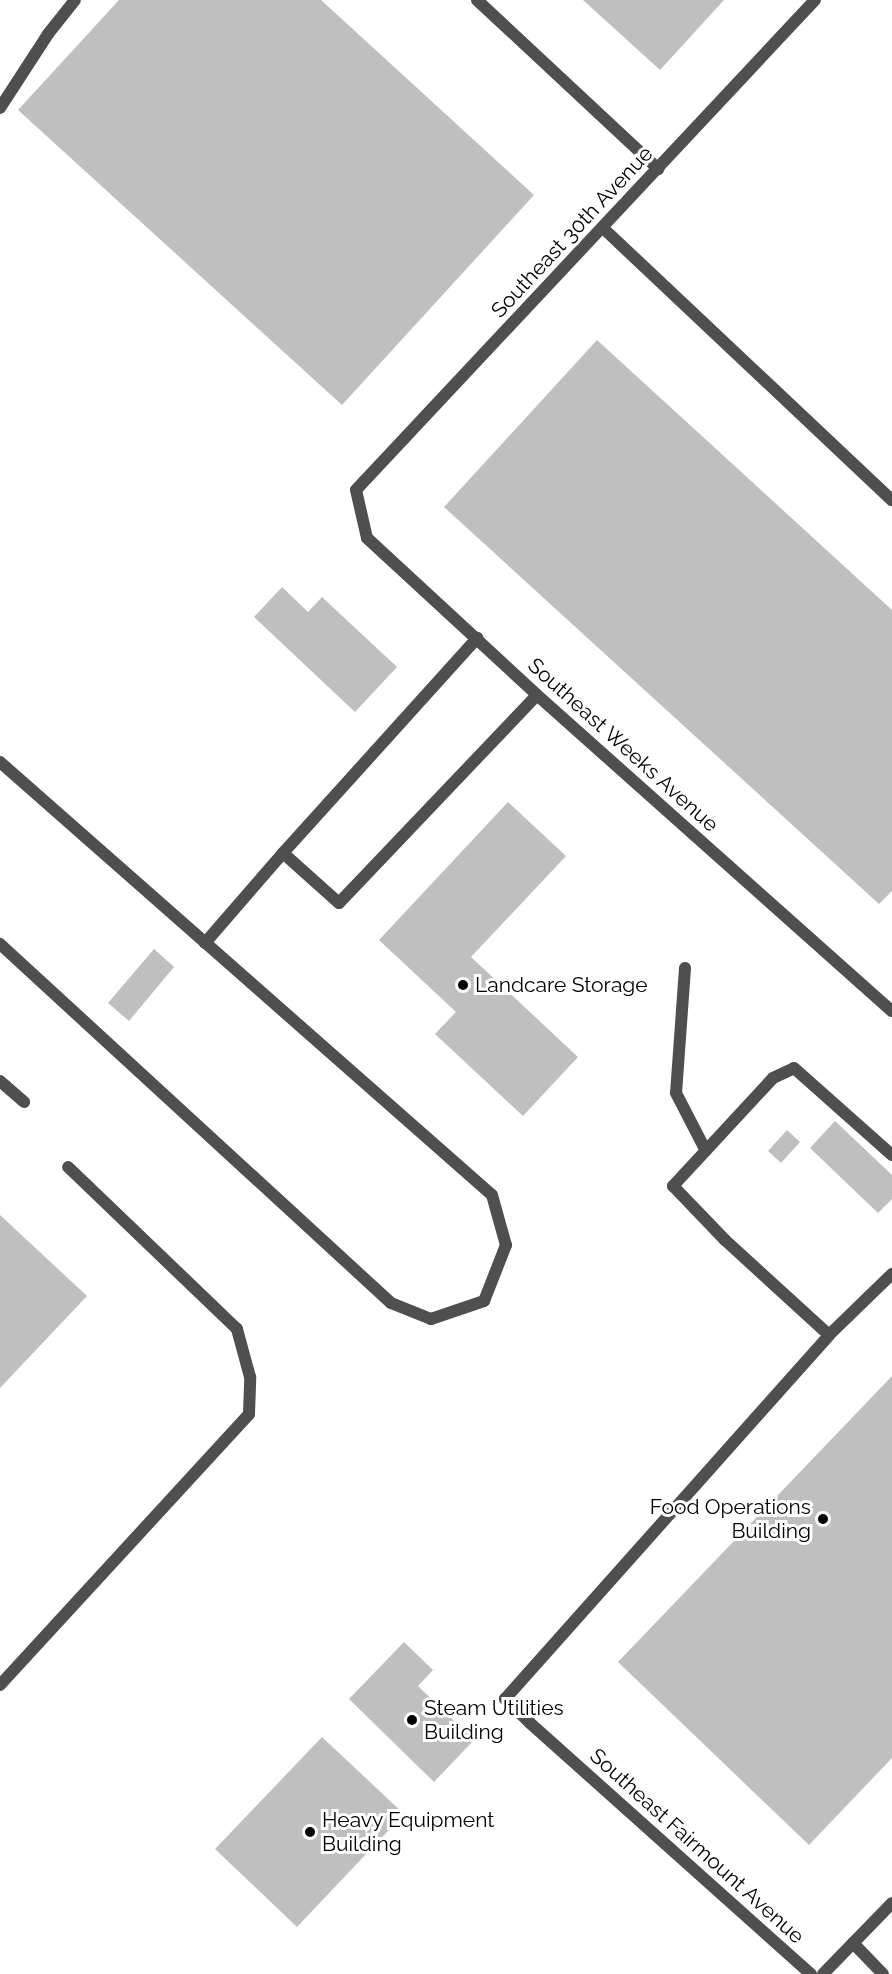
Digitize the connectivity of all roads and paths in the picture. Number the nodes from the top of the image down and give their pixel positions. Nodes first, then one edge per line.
1 (75, 0) edge
2 (477, 0) edge
3 (816, 0) edge
4 (0, 108) edge
5 (658, 169) junction
6 (603, 228) junction
7 (356, 490) joint
8 (892, 500) edge
9 (477, 639) junction
10 (537, 695) junction
11 (0, 762) edge
12 (283, 853) junction
13 (205, 943) junction
14 (0, 944) edge
15 (685, 968) dead end
16 (892, 1011) edge
17 (0, 1081) edge
18 (24, 1102) dead end
19 (705, 1151) junction
20 (892, 1155) edge
21 (68, 1167) dead end
22 (892, 1274) edge
23 (829, 1335) junction
24 (0, 1685) edge
25 (892, 1903) edge
26 (853, 1943) junction
27 (811, 1974) edge
28 (823, 1974) edge
29 (883, 1974) edge

1 - 4 street
2 - 5 street
3 - 5 street, Southeast 30th Avenue
5 - 6 street, Southeast 30th Avenue
6 - 7 street, Southeast 30th Avenue
6 - 8 street
7 - 9 street, Southeast Weeks Avenue
9 - 10 street, Southeast Weeks Avenue
9 - 12 street
10 - 12 street
10 - 16 street, Southeast Weeks Avenue
11 - 13 street
12 - 13 street
13 - 14 street
15 - 19 street
17 - 18 street
19 - 20 street
19 - 23 street
21 - 24 street
22 - 23 street
23 - 27 street, Southeast Fairmount Avenue
25 - 26 street
26 - 28 street
26 - 29 street

